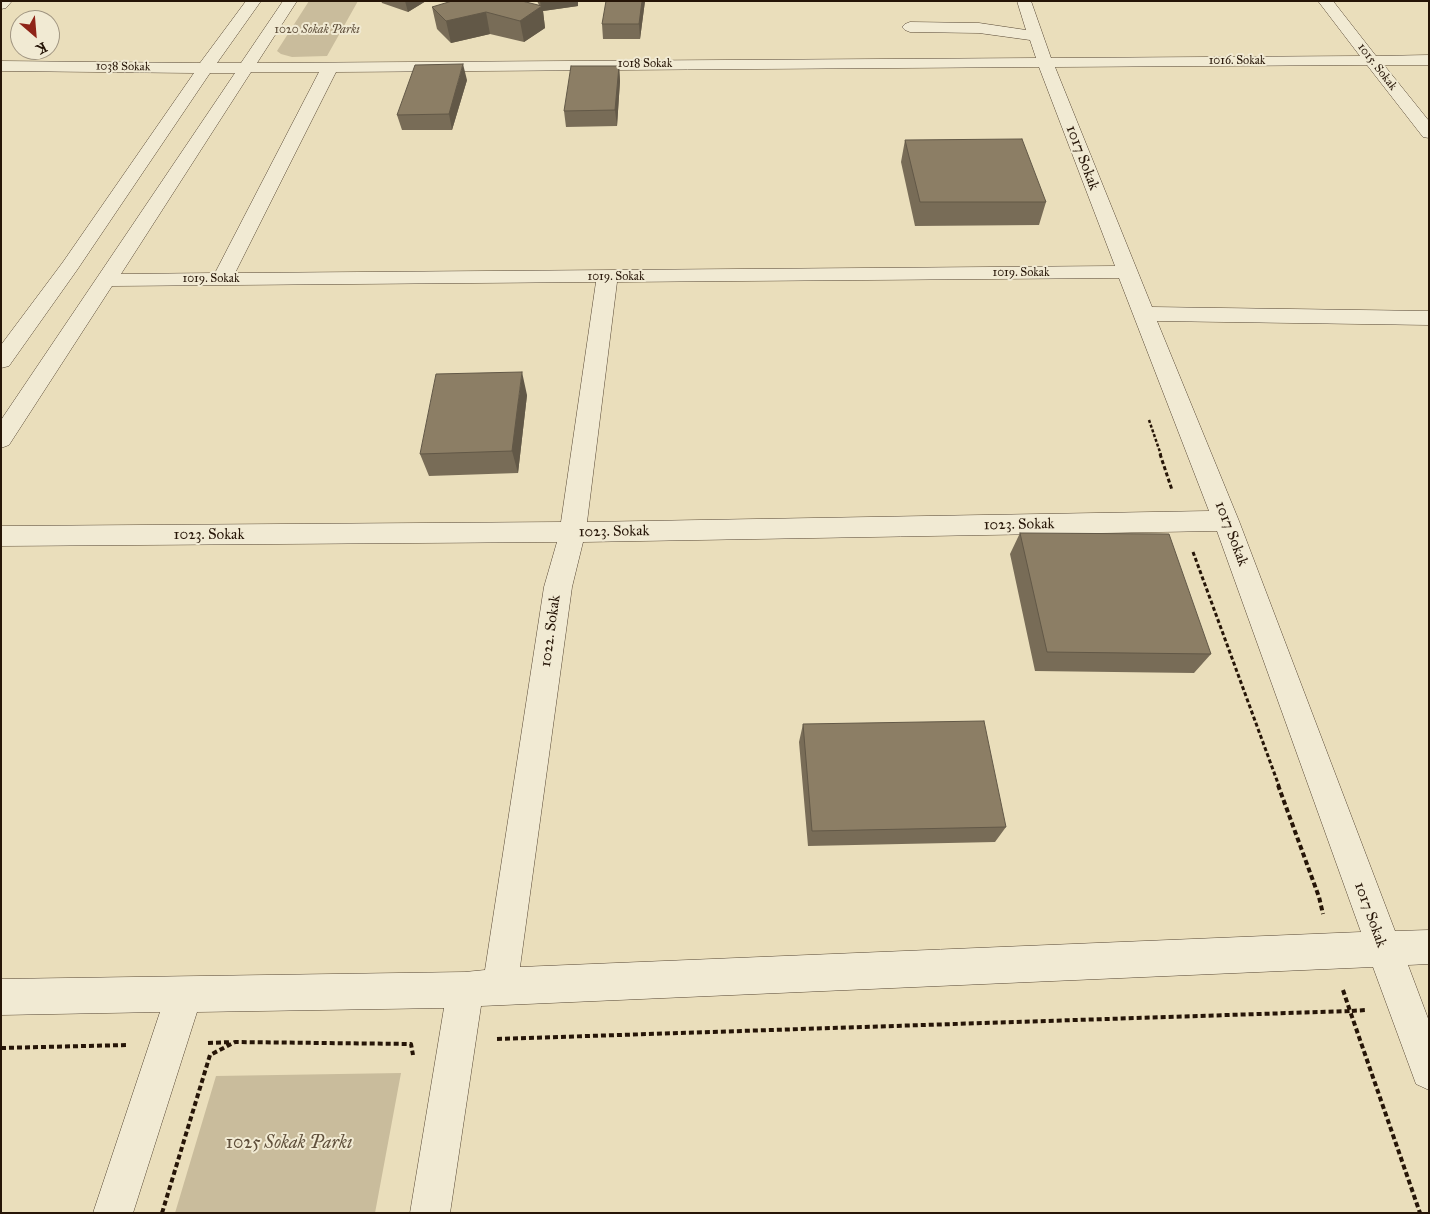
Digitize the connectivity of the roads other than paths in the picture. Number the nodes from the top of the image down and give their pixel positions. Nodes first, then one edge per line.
1 (5, 1) edge
2 (254, 1) edge
3 (290, 1) edge
4 (1024, 1) edge
5 (1325, 1) edge
6 (1, 5) edge
7 (910, 27) dead end
8 (1037, 36) junction
9 (1371, 60) junction
10 (1429, 60) edge
11 (1045, 62) junction
12 (1, 66) edge
13 (245, 67) junction
14 (330, 67) junction
15 (206, 68) junction
16 (1429, 133) edge
17 (1127, 272) junction
18 (607, 277) junction
19 (222, 279) junction
20 (104, 280) junction
21 (1144, 314) junction
22 (1429, 318) edge
23 (1, 361) edge
24 (1, 439) edge
25 (1226, 521) junction
26 (573, 532) junction
27 (1, 536) edge
28 (1429, 947) edge
29 (1382, 948) junction
30 (483, 988) junction
31 (184, 994) junction
32 (1, 997) edge
33 (1429, 1071) edge
34 (113, 1213) edge
35 (430, 1213) edge

1 - 6 street
2 - 15 street
3 - 13 street
4 - 8 street, 1017 Sokak
5 - 9 street, 1015. Sokak
7 - 8 street
8 - 11 street, 1017 Sokak
9 - 10 street, 1016. Sokak
9 - 11 street, 1016. Sokak
9 - 16 street, 1015. Sokak
11 - 14 street, 1018 Sokak
11 - 17 street, 1017 Sokak
12 - 15 street, 1038 Sokak
13 - 14 street, 1018 Sokak
13 - 15 street, 1038 Sokak
13 - 20 street
14 - 19 street
15 - 23 street
17 - 18 street, 1019. Sokak
17 - 21 street, 1017 Sokak
18 - 19 street, 1019. Sokak
18 - 26 street, 1022. Sokak
19 - 20 street, 1019. Sokak
20 - 24 street
21 - 22 street
21 - 25 street, 1017 Sokak
25 - 26 street, 1023. Sokak
25 - 29 street, 1017 Sokak
26 - 27 street, 1023. Sokak
26 - 30 street, 1022. Sokak
28 - 29 street
29 - 30 street
29 - 33 street, 1017 Sokak
30 - 31 street
30 - 35 street, 1022. Sokak
31 - 32 street
31 - 34 street

